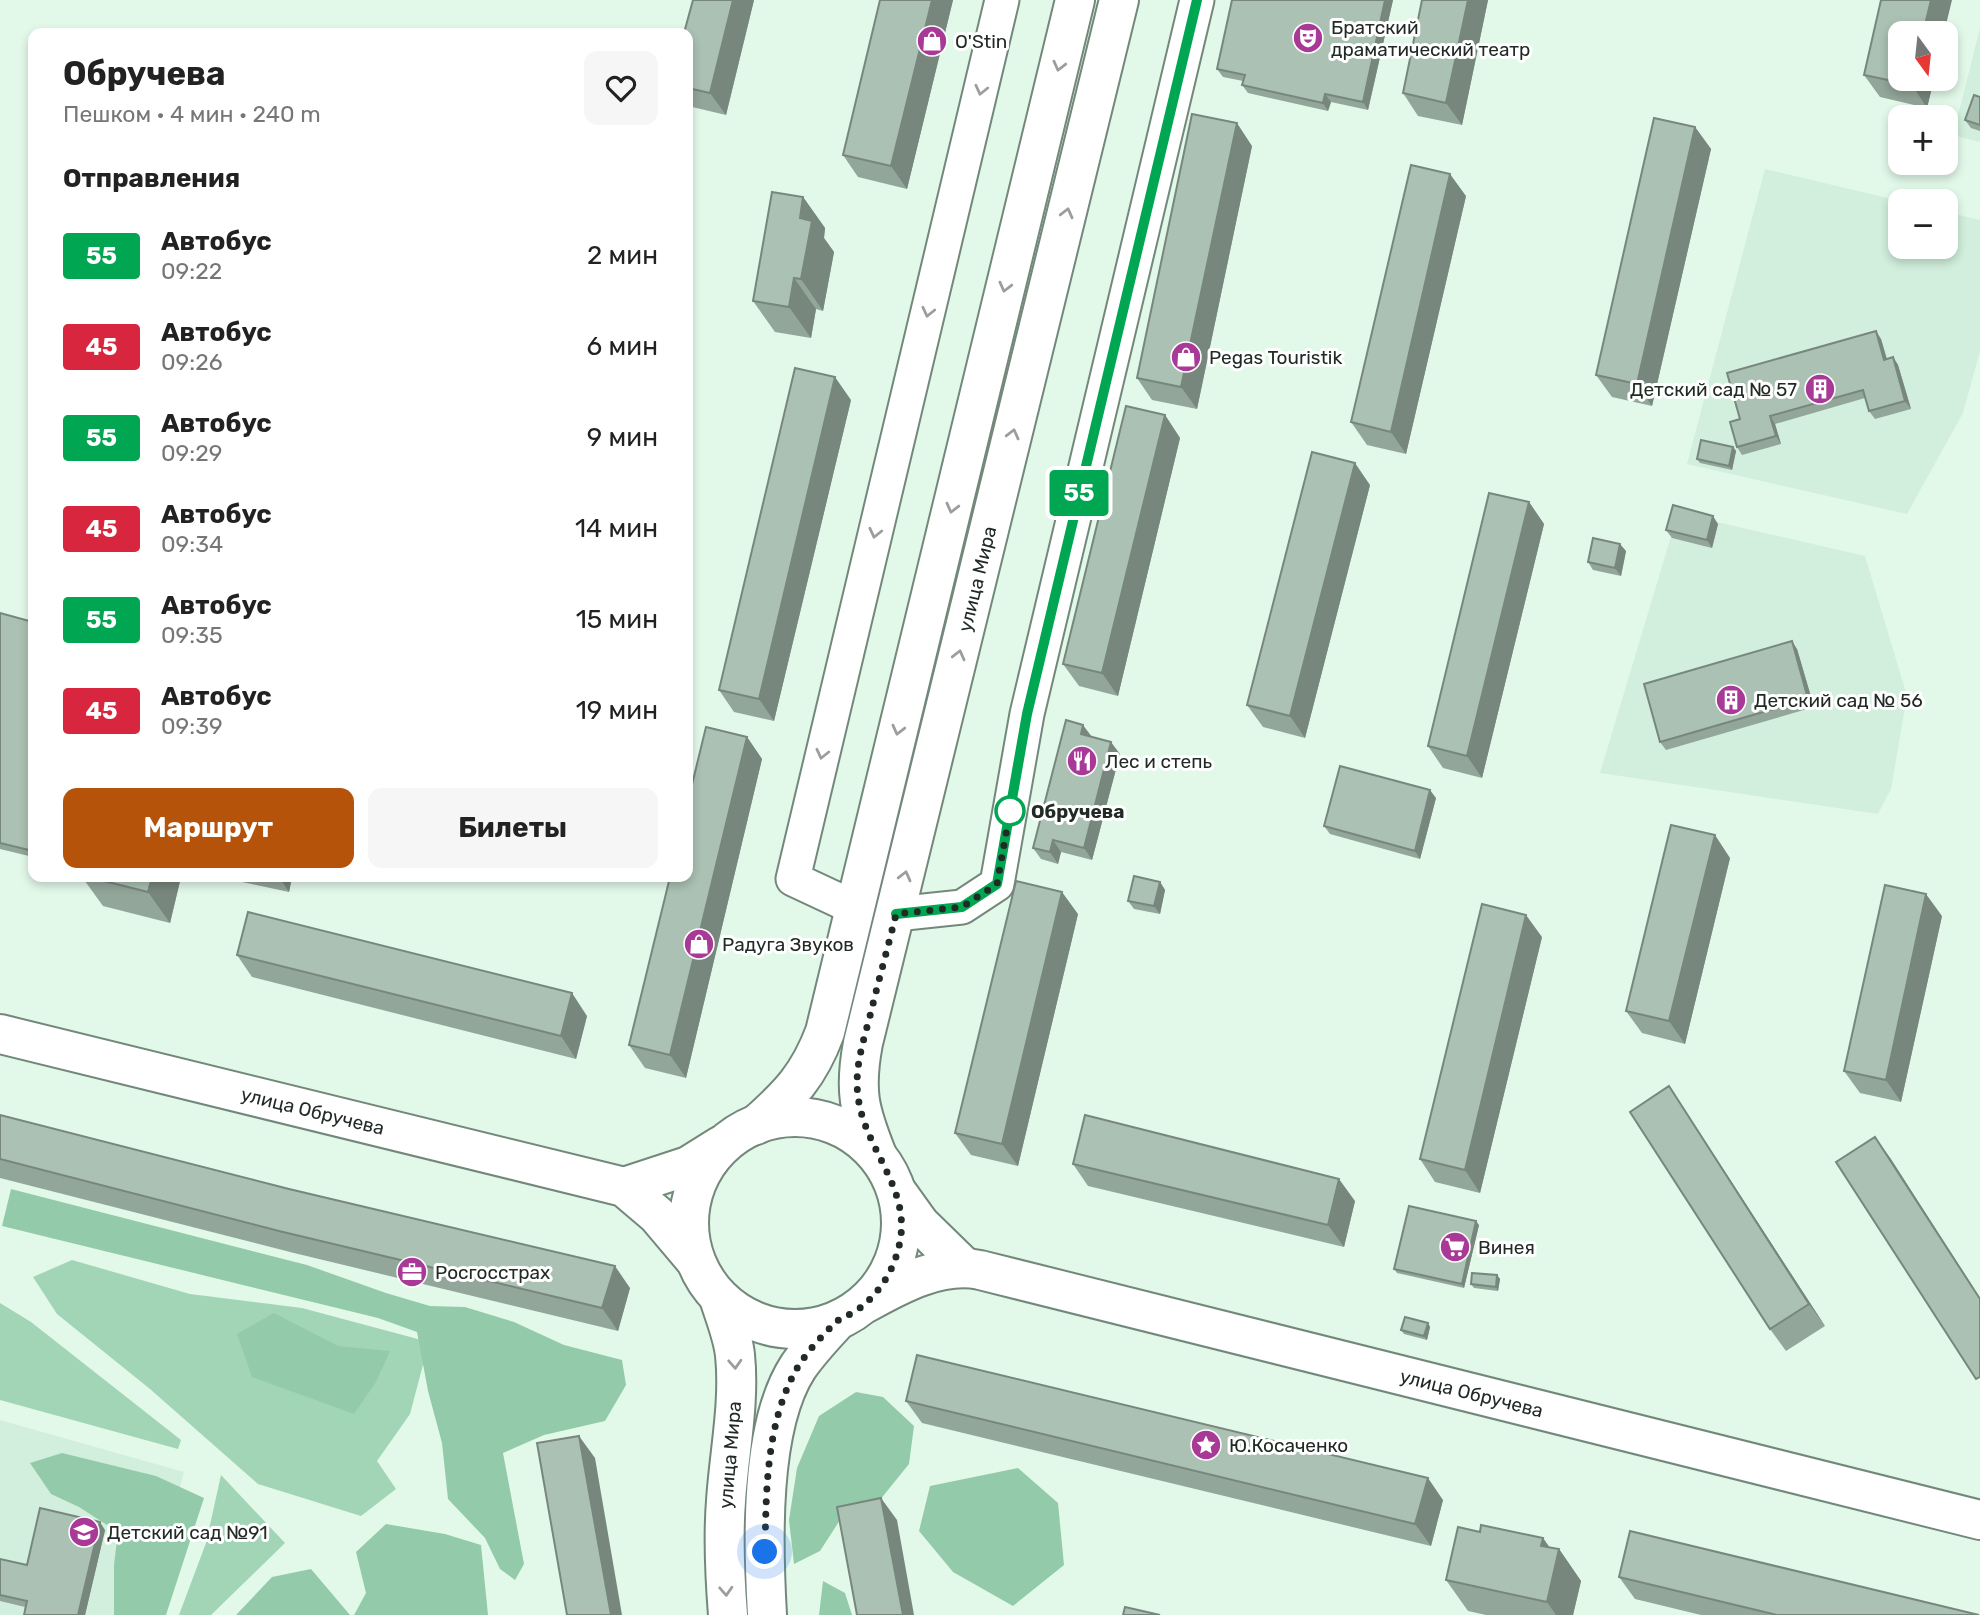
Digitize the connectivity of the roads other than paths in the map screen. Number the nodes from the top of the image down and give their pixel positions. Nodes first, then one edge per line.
1 (1002, 0) edge
2 (1075, 0) edge
3 (1119, 0) edge
4 (1197, 0) edge
5 (855, 908) junction
6 (896, 914) junction
7 (0, 1034) edge
8 (742, 1133) junction
9 (877, 1156) junction
10 (624, 1187) junction
11 (897, 1191) junction
12 (695, 1260) junction
13 (963, 1266) junction
14 (719, 1298) junction
15 (851, 1312) junction
16 (1980, 1521) edge
17 (728, 1615) edge
18 (767, 1615) edge

1 -> 5 street
2 -> 5 main road
6 -> 3 main road, улица Мира
4 - 6 street
5 - 8 main road
6 - 9 main road, улица Мира
7 - 10 main road, улица Обручева
8 - 9 main road
8 - 10 main road
8 - 12 main road
9 - 11 main road
10 - 12 main road, улица Обручева
11 - 13 main road
11 - 15 main road
12 - 14 main road
13 - 15 main road, улица Обручева
13 - 16 main road, улица Обручева
14 - 15 main road
14 -> 17 main road, улица Мира
15 - 18 main road, улица Мира

